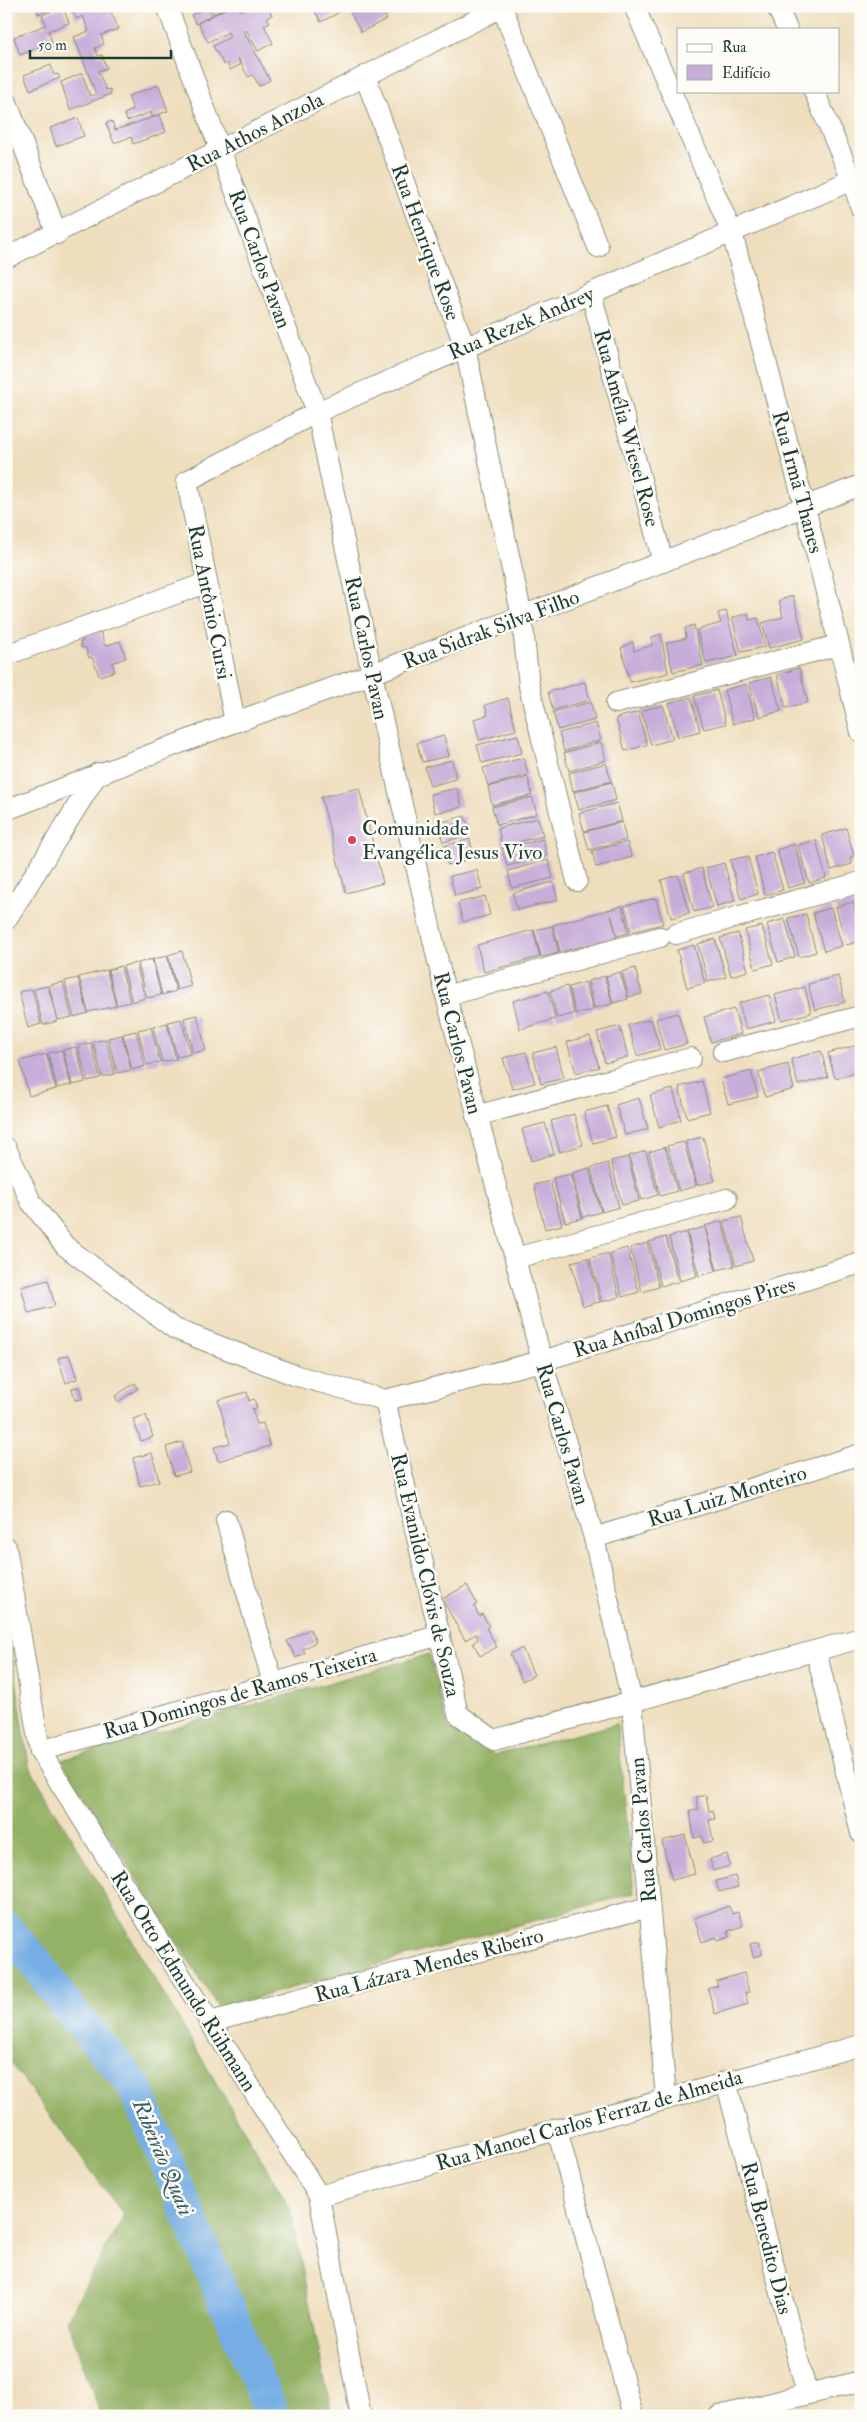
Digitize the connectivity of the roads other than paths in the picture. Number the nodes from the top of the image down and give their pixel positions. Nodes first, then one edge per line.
1 (167, 6) edge
2 (634, 6) edge
3 (778, 6) edge
4 (503, 7) edge
5 (787, 28) edge
6 (365, 76) junction
7 (814, 92) edge
8 (6, 100) edge
9 (220, 151) junction
10 (856, 178) edge
11 (861, 208) edge
12 (732, 233) junction
13 (57, 234) junction
14 (598, 247) dead end
15 (6, 258) edge
16 (591, 293) junction
17 (464, 347) junction
18 (317, 412) junction
19 (186, 482) joint
20 (861, 485) edge
21 (805, 508) junction
22 (663, 562) junction
23 (206, 583) junction
24 (522, 617) junction
25 (839, 645) junction
26 (6, 655) edge
27 (372, 674) junction
28 (616, 703) dead end
29 (235, 722) junction
30 (861, 732) edge
31 (98, 773) junction
32 (6, 810) edge
33 (577, 881) dead end
34 (861, 882) edge
35 (6, 920) edge
36 (446, 996) junction
37 (861, 1016) edge
38 (723, 1052) dead end
39 (691, 1058) dead end
40 (476, 1116) junction
41 (6, 1148) edge
42 (726, 1199) dead end
43 (516, 1258) junction
44 (861, 1263) edge
45 (542, 1361) junction
46 (385, 1400) junction
47 (861, 1454) edge
48 (226, 1520) dead end
49 (594, 1538) junction
50 (6, 1547) edge
51 (440, 1635) junction
52 (861, 1638) edge
53 (816, 1651) junction
54 (274, 1683) junction
55 (632, 1702) junction
56 (40, 1751) junction
57 (861, 1833) edge
58 (649, 1907) junction
59 (210, 2022) junction
60 (861, 2045) edge
61 (726, 2081) junction
62 (666, 2098) junction
63 (557, 2129) junction
64 (319, 2196) junction
65 (861, 2381) edge
66 (807, 2394) junction
67 (361, 2416) edge
68 (632, 2416) edge
69 (719, 2416) edge

1 - 9 street, Rua Carlos Pavan
2 - 12 street, Rua Irmã Thanes
3 - 5 street
4 - 6 street, Rua Athos Anzola
4 - 14 street
6 - 9 street, Rua Athos Anzola
6 - 17 street, Rua Henrique Rose
7 - 10 street
8 - 13 street
9 - 13 street, Rua Athos Anzola
9 - 18 street, Rua Carlos Pavan
10 - 11 street
10 - 12 street, Rua Rezek Andrey
12 - 16 street, Rua Rezek Andrey
12 - 21 street, Rua Irmã Thanes
13 - 15 street, Rua Athos Anzola
16 - 17 street, Rua Rezek Andrey
16 - 22 street, Rua Amélia Wiesel Rose
17 - 18 street, Rua Rezek Andrey
17 - 24 street, Rua Henrique Rose
18 - 19 street, Rua Rezek Andrey
18 - 27 street, Rua Carlos Pavan
19 - 23 street, Rua Antônio Cursi
20 - 21 street, Rua Sidrak Silva Filho
21 - 22 street, Rua Sidrak Silva Filho
21 - 25 street, Rua Irmã Thanes
22 - 24 street, Rua Sidrak Silva Filho
23 - 26 street
23 - 29 street, Rua Antônio Cursi
24 - 27 street, Rua Sidrak Silva Filho
24 - 33 street, Rua Henrique Rose
25 - 28 street
25 - 30 street, Rua Irmã Thanes
27 - 29 street, Rua Sidrak Silva Filho
27 - 36 street, Rua Carlos Pavan
29 - 31 street, Rua Sidrak Silva Filho
31 - 32 street, Rua Sidrak Silva Filho
31 - 35 street
34 - 36 street
36 - 40 street, Rua Carlos Pavan
37 - 38 street
39 - 40 street
40 - 43 street, Rua Carlos Pavan
41 - 46 street, Rua Aníbal Domingos Pires
42 - 43 street
43 - 45 street, Rua Carlos Pavan
44 - 45 street, Rua Aníbal Domingos Pires
45 - 46 street, Rua Aníbal Domingos Pires
45 - 49 street, Rua Carlos Pavan
46 - 51 street, Rua Evanildo Clóvis de Souza
47 - 49 street, Rua Luiz Monteiro
48 - 54 street
49 - 55 street, Rua Carlos Pavan
50 - 56 street, Rua Otto Edmundo Riihmann
51 - 54 street, Rua Domingos de Ramos Teixeira
51 - 55 street, Rua Evanildo Clóvis de Souza
52 - 53 street
53 - 55 street
53 - 57 street
54 - 56 street, Rua Domingos de Ramos Teixeira
55 - 58 street, Rua Carlos Pavan
56 - 59 street, Rua Otto Edmundo Riihmann
58 - 59 street, Rua Lázara Mendes Ribeiro
58 - 62 street, Rua Carlos Pavan
59 - 64 street, Rua Otto Edmundo Riihmann
60 - 61 street, Rua Manoel Carlos Ferraz de Almeida
61 - 62 street, Rua Manoel Carlos Ferraz de Almeida
61 - 66 street, Rua Benedito Dias
62 - 63 street, Rua Manoel Carlos Ferraz de Almeida
63 - 64 street, Rua Manoel Carlos Ferraz de Almeida
63 - 68 street
64 - 67 street, Rua Otto Edmundo Riihmann
65 - 66 street
66 - 69 street

